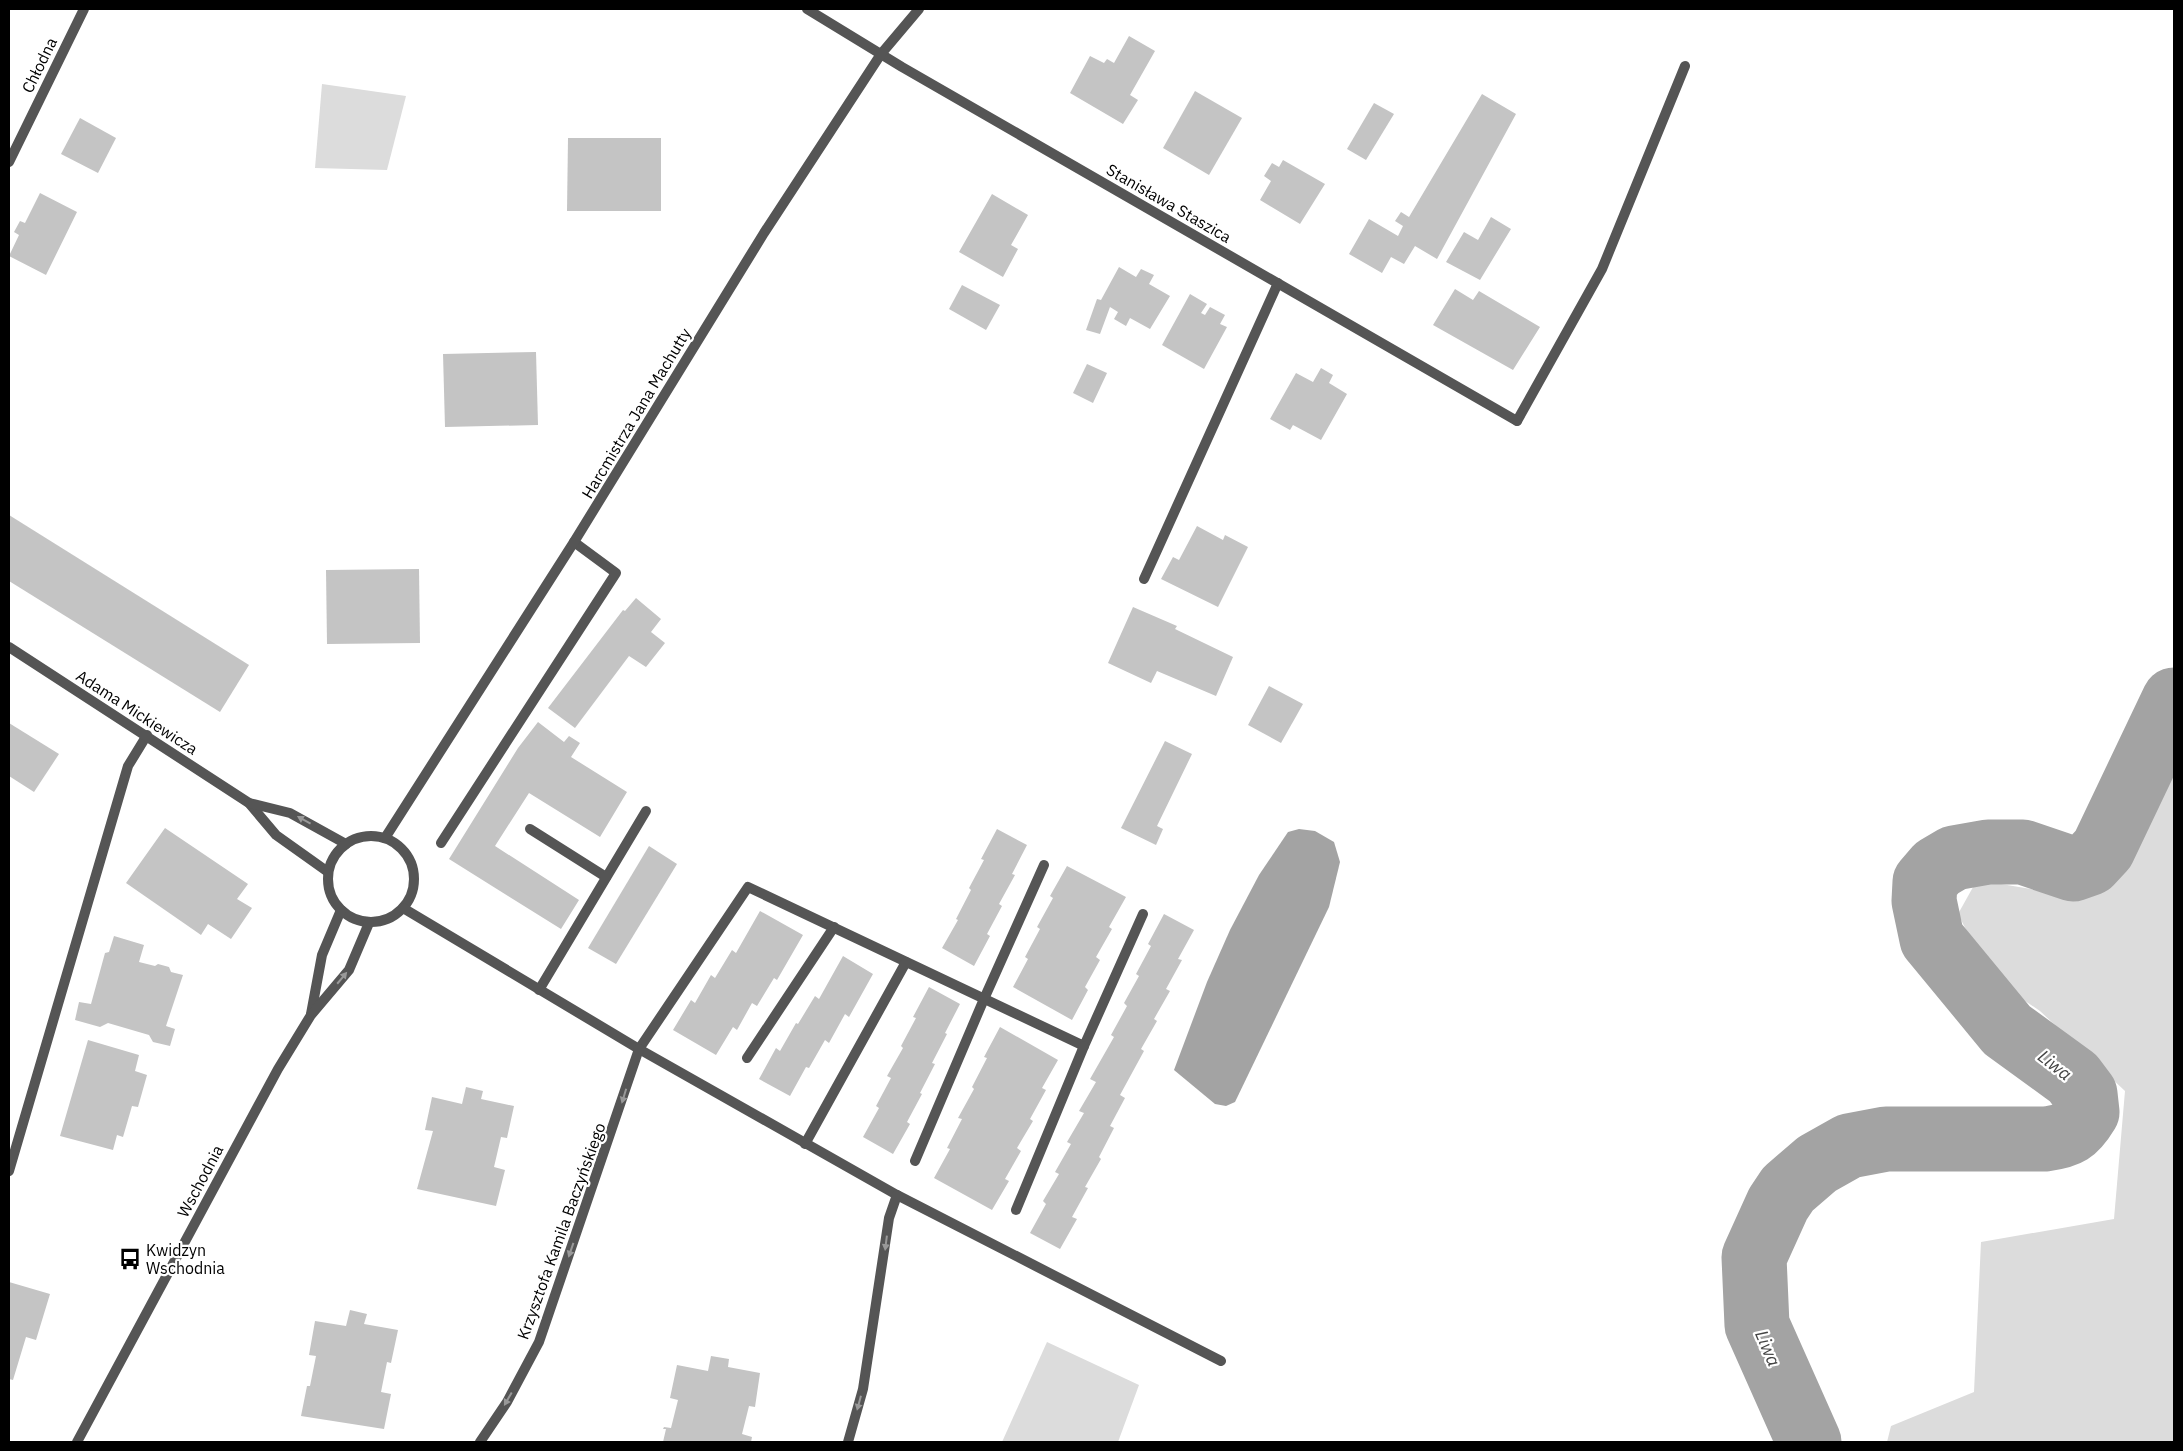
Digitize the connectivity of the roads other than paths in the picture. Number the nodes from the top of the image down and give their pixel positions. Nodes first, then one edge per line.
1 (84, 9) edge
2 (808, 9) edge
3 (919, 9) edge
4 (881, 54) junction
5 (1685, 66) dead end
6 (9, 162) edge
7 (1278, 283) junction
8 (574, 542) junction
9 (1144, 579) dead end
10 (9, 646) edge
11 (147, 735) junction
12 (249, 803) junction
13 (646, 811) dead end
14 (530, 829) dead end
15 (385, 838) junction
16 (441, 843) dead end
17 (346, 844) junction
18 (1044, 865) dead end
19 (328, 872) junction
20 (606, 877) junction
21 (403, 908) junction
22 (341, 910) junction
23 (1142, 914) dead end
24 (369, 923) junction
25 (834, 927) junction
26 (906, 962) junction
27 (539, 990) junction
28 (984, 999) junction
29 (311, 1015) junction
30 (1084, 1046) junction
31 (639, 1050) junction
32 (746, 1058) dead end
33 (805, 1144) junction
34 (915, 1161) dead end
35 (9, 1171) edge
36 (897, 1196) junction
37 (1016, 1210) dead end
38 (1221, 1361) dead end
39 (77, 1442) edge
40 (480, 1442) edge
41 (848, 1442) edge

1 - 6 street, Chłodna
2 - 4 street, Stanisława Staszica
3 - 4 street, Harcmistrza Jana Machutty
4 - 7 street, Stanisława Staszica
4 - 8 street, Harcmistrza Jana Machutty
5 - 7 street, Stanisława Staszica
7 - 9 street
8 - 15 street, Harcmistrza Jana Machutty
8 - 16 street
10 - 11 street, Adama Mickiewicza
11 - 12 street, Adama Mickiewicza
11 - 35 street
17 -> 12 street, Adama Mickiewicza
12 - 19 street, Adama Mickiewicza
13 - 20 street
14 - 20 street
15 - 17 street
15 - 21 street
17 - 19 street
18 - 28 street
19 - 22 street
20 - 27 street
21 - 24 street
21 - 27 street
22 - 24 street
22 - 29 street, Wschodnia
23 - 30 street
29 -> 24 street, Wschodnia
25 - 26 street
25 - 31 street, Krzysztofa Kamila Baczyńskiego
25 - 32 street
26 - 28 street
26 - 33 street
27 - 31 street
28 - 30 street
28 - 34 street
29 - 39 street, Wschodnia
30 - 37 street
31 - 33 street
31 -> 40 street, Krzysztofa Kamila Baczyńskiego
33 - 36 street
36 - 38 street
36 -> 41 street

